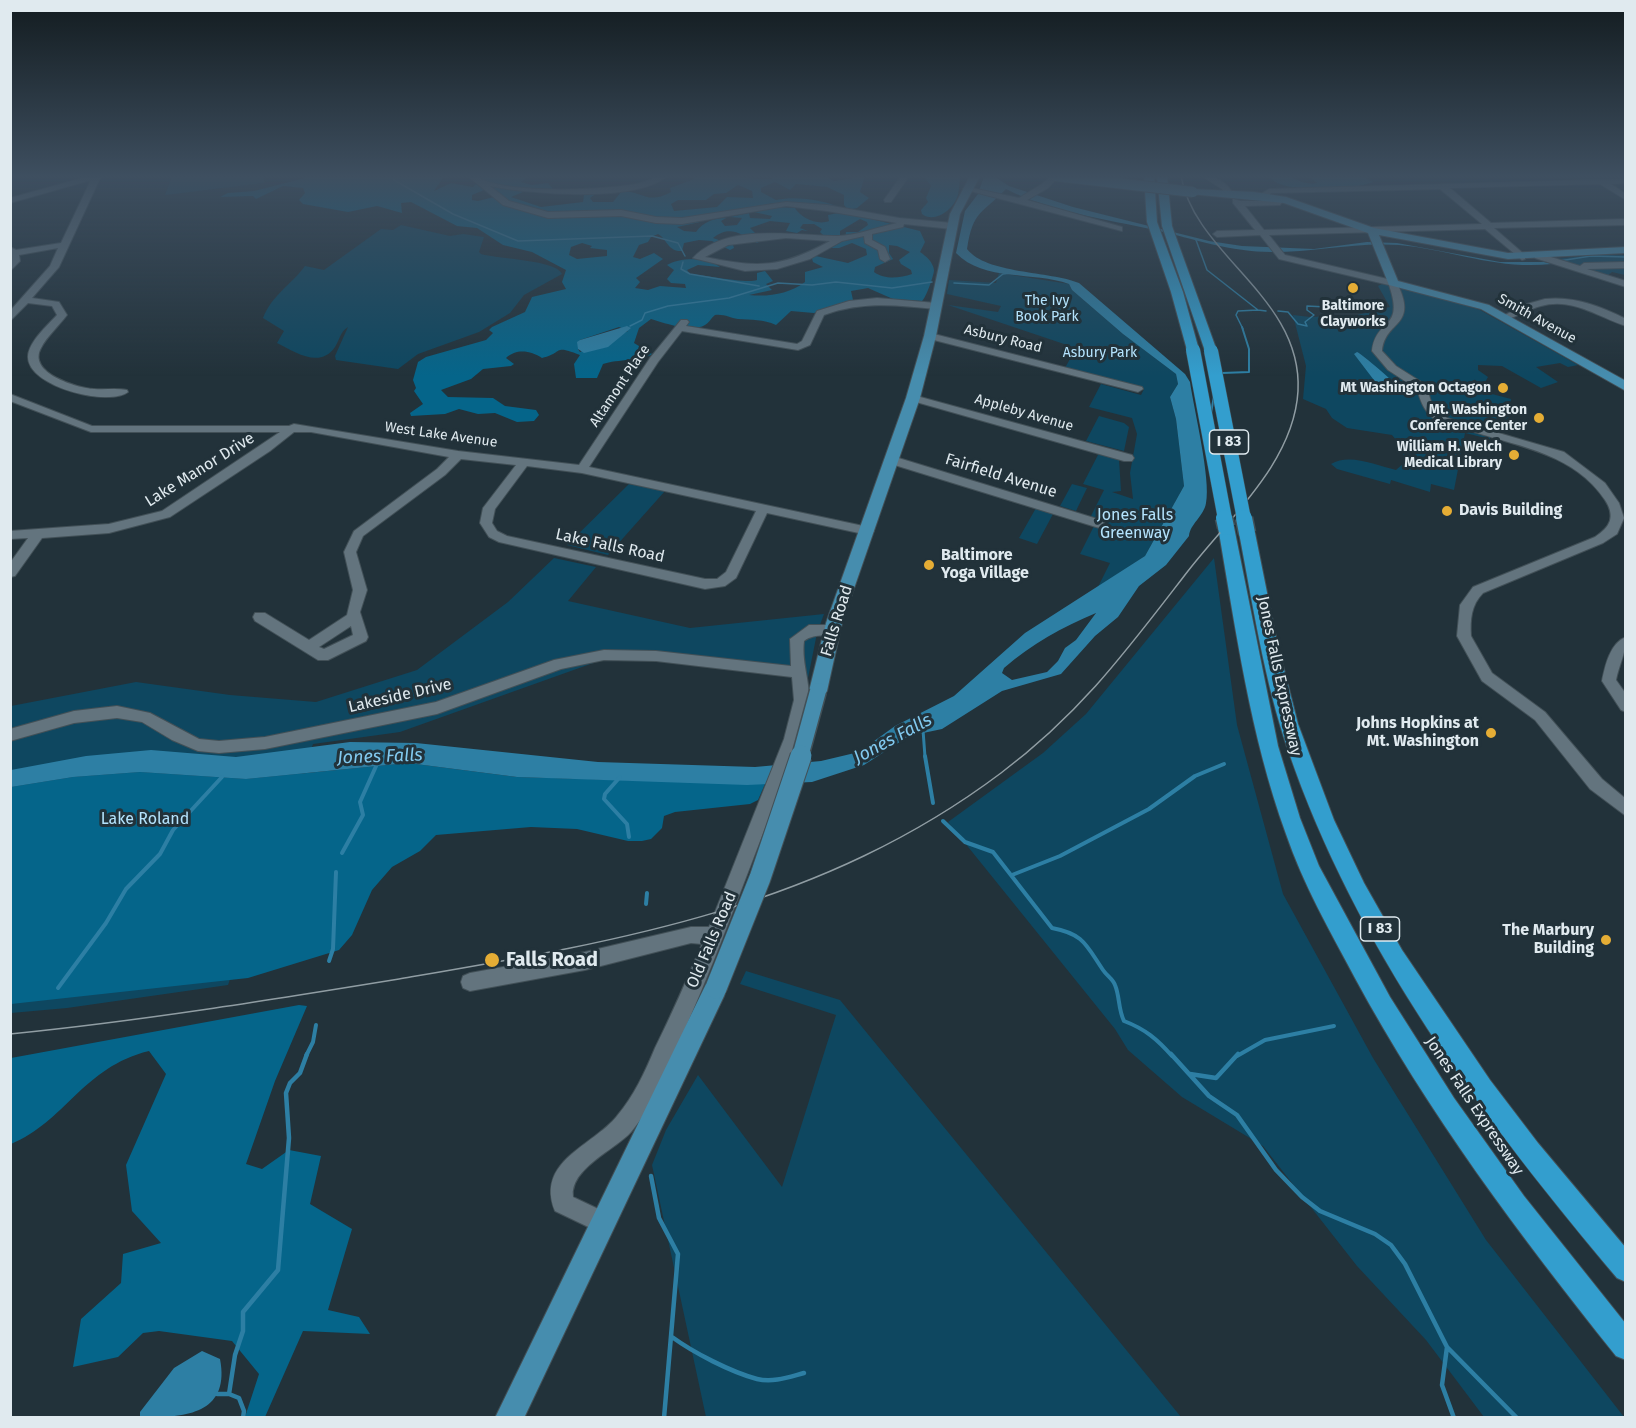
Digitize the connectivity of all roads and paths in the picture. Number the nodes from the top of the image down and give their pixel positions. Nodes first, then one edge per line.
1 (732, 243) edge
2 (831, 243) edge
3 (871, 243) edge
4 (949, 243) edge
5 (1159, 243) edge
6 (1173, 243) edge
7 (1271, 243) edge
8 (1377, 243) edge
9 (1405, 243) edge
10 (1506, 243) edge
11 (63, 245) joint
12 (1626, 250) edge
13 (13, 251) edge
14 (1522, 257) junction
15 (1543, 258) junction
16 (885, 259) dead end
17 (1564, 265) junction
18 (1626, 265) edge
19 (10, 268) edge
20 (1626, 284) edge
21 (1396, 288) junction
22 (27, 300) junction
23 (936, 306) junction
24 (1506, 317) junction
25 (10, 318) edge
26 (1626, 323) edge
27 (930, 336) junction
28 (1626, 387) edge
29 (1138, 389) dead end
30 (123, 392) dead end
31 (10, 398) edge
32 (913, 398) junction
33 (294, 427) junction
34 (458, 455) junction
35 (1128, 458) dead end
36 (892, 460) junction
37 (525, 461) junction
38 (582, 469) junction
39 (763, 508) junction
40 (1100, 524) dead end
41 (868, 531) junction
42 (38, 534) junction
43 (10, 535) edge
44 (10, 573) edge
45 (260, 617) dead end
46 (354, 617) junction
47 (832, 630) junction
48 (1626, 642) edge
49 (309, 647) junction
50 (801, 673) junction
51 (1626, 706) edge
52 (10, 735) edge
53 (1626, 809) edge
54 (715, 936) junction
55 (470, 982) dead end
56 (603, 1223) junction
57 (1626, 1269) edge
58 (1626, 1346) edge
59 (509, 1418) edge

1 - 2 street
3 - 16 street
4 - 23 main road, Falls Road
5 - 58 highway, Jones Falls Expressway / I 83, bridge
6 - 57 highway, Jones Falls Expressway / I 83, bridge
7 - 21 street, Smith Avenue
8 - 21 main road
9 - 14 main road
10 - 14 street
11 - 13 street
11 - 22 street
12 - 15 main road
13 - 19 street
14 - 15 main road
15 - 17 street
17 - 18 street
17 - 20 street
21 - 24 main road, Smith Avenue
21 - 53 street
22 - 25 street
22 - 30 street
23 - 27 main road, Falls Road
23 - 38 street, Altamont Place
24 - 26 street
24 - 28 main road, Smith Avenue
27 - 29 street, Asbury Road
27 - 32 main road, Falls Road
31 - 33 street, West Lake Avenue
32 - 35 street, Appleby Avenue
32 - 36 main road, Falls Road
33 - 34 street, West Lake Avenue
33 - 42 street, Lake Manor Drive
34 - 37 street, West Lake Avenue
34 - 46 street
36 - 40 street, Fairfield Avenue
36 - 41 main road, Falls Road
37 - 38 street, West Lake Avenue
37 - 39 street, Lake Falls Road
38 - 39 street, West Lake Avenue
39 - 41 street, West Lake Avenue
41 - 47 main road, Falls Road
42 - 43 street, Lake Manor Drive
42 - 44 street
45 - 49 street
46 - 49 street
46 - 49 street
47 - 50 street, Old Falls Road
47 - 56 main road, Falls Road, bridge
48 - 51 street
50 - 52 street, Lakeside Drive
50 - 54 street, Old Falls Road
54 - 55 street
54 - 56 street, Old Falls Road
56 - 59 main road, Falls Road

